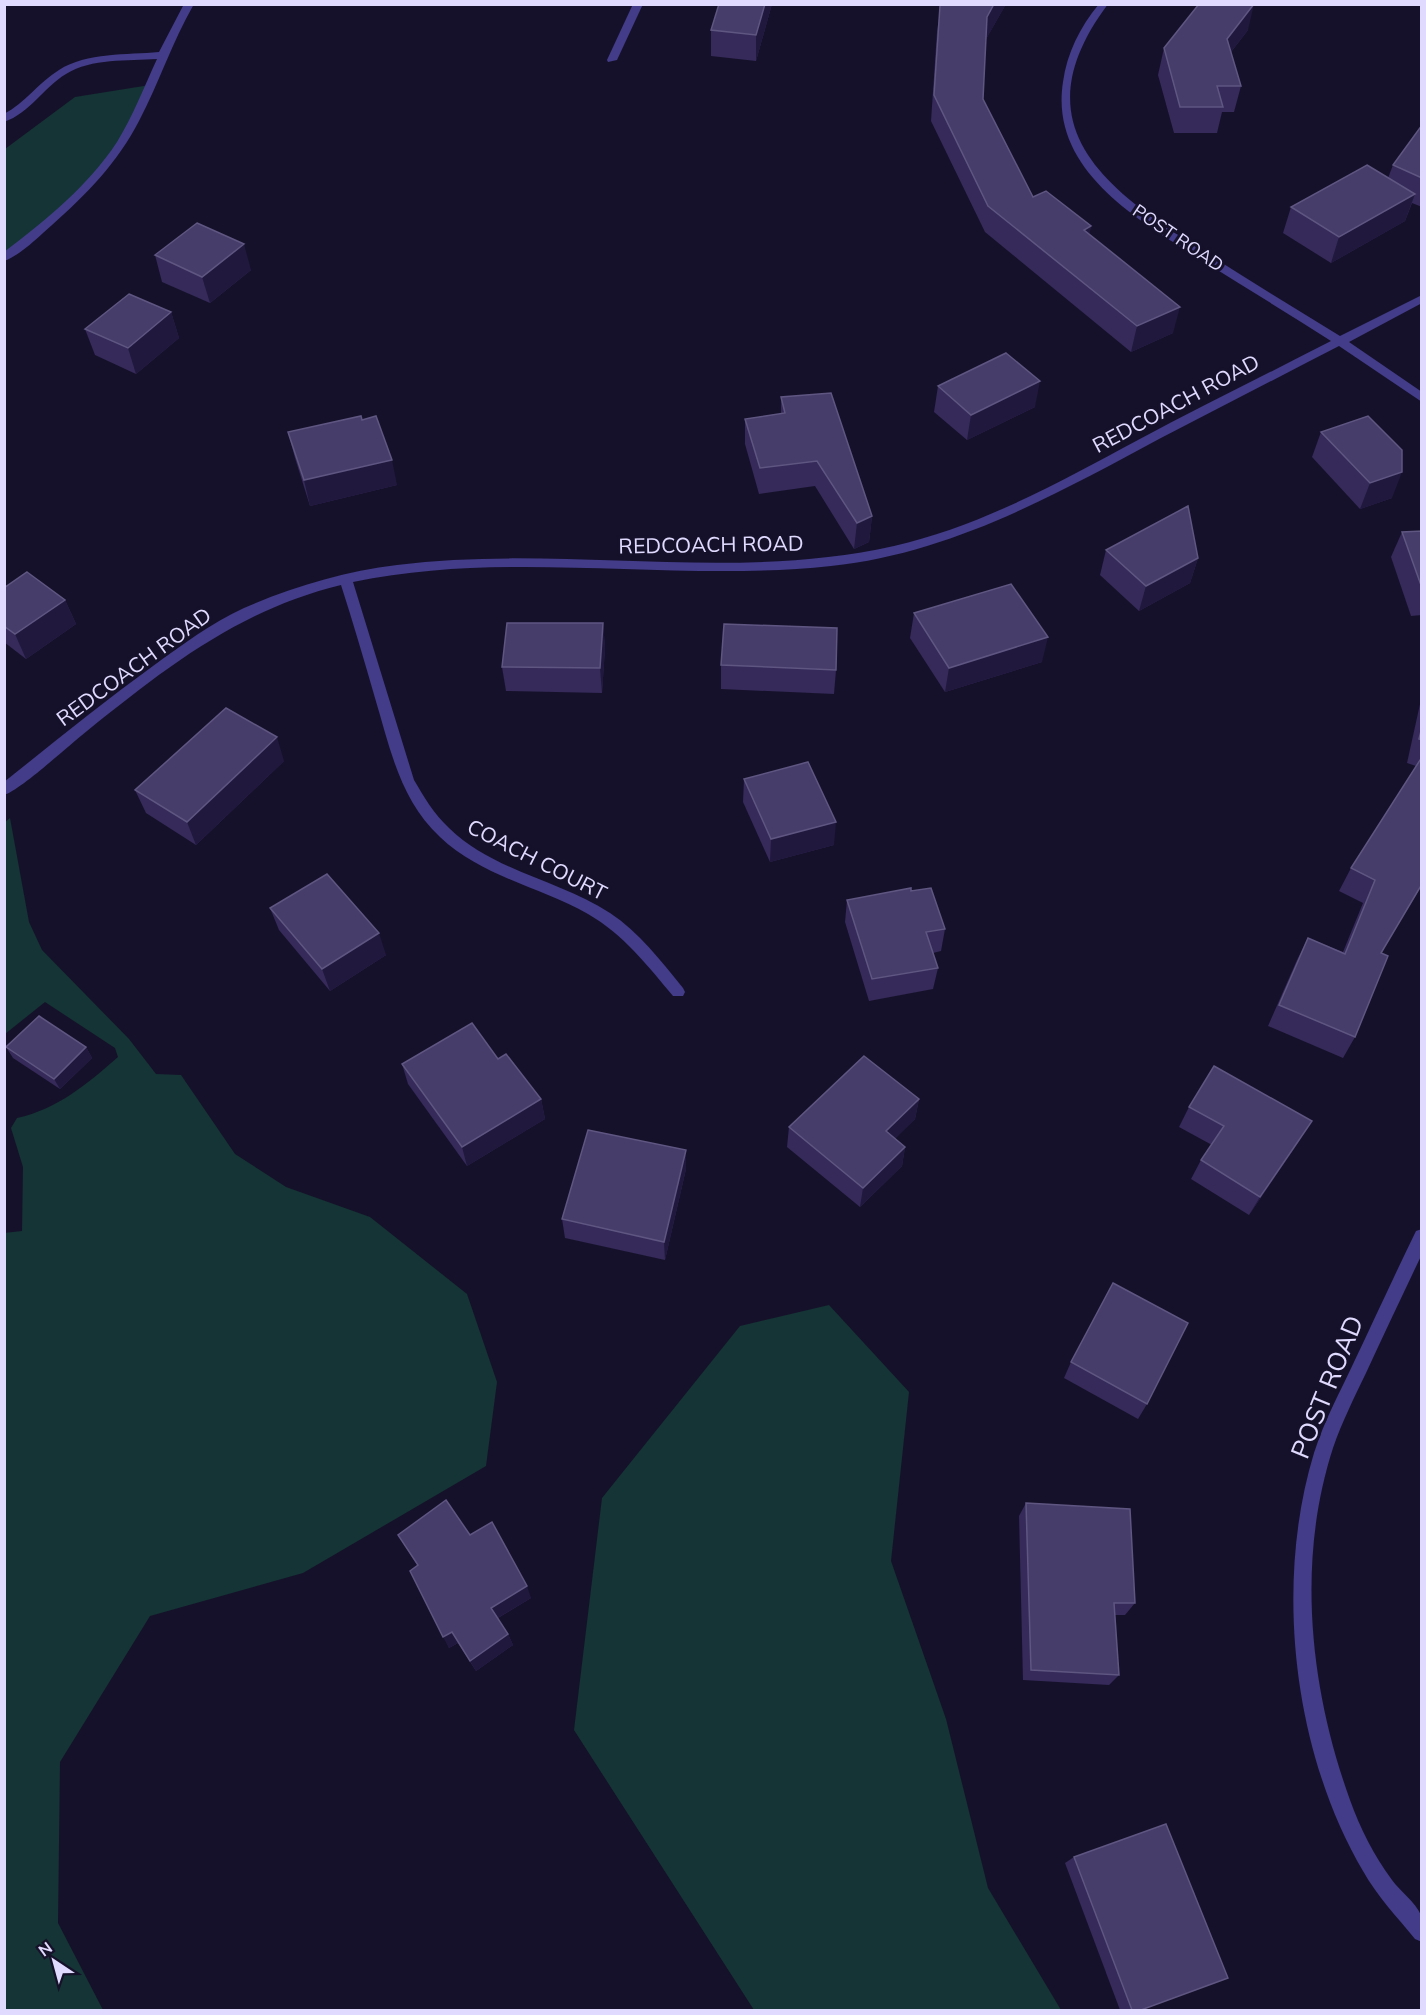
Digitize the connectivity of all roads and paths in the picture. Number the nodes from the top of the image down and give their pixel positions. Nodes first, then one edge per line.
1 (189, 4) edge
2 (638, 4) edge
3 (1104, 4) edge
4 (163, 56) junction
5 (612, 60) dead end
6 (4, 119) edge
7 (4, 258) edge
8 (1422, 298) edge
9 (1338, 341) junction
10 (1422, 398) edge
11 (346, 579) junction
12 (4, 790) edge
13 (678, 992) dead end
14 (1422, 1236) edge
15 (1422, 1932) edge

1 - 4 street
2 - 5 street
3 - 9 street, POST ROAD
4 - 6 street
4 - 7 street
8 - 9 street, REDCOACH ROAD
9 - 10 street, POST ROAD
9 - 11 street, REDCOACH ROAD
11 - 12 street, REDCOACH ROAD
11 - 13 street, COACH COURT
14 - 15 street, POST ROAD

